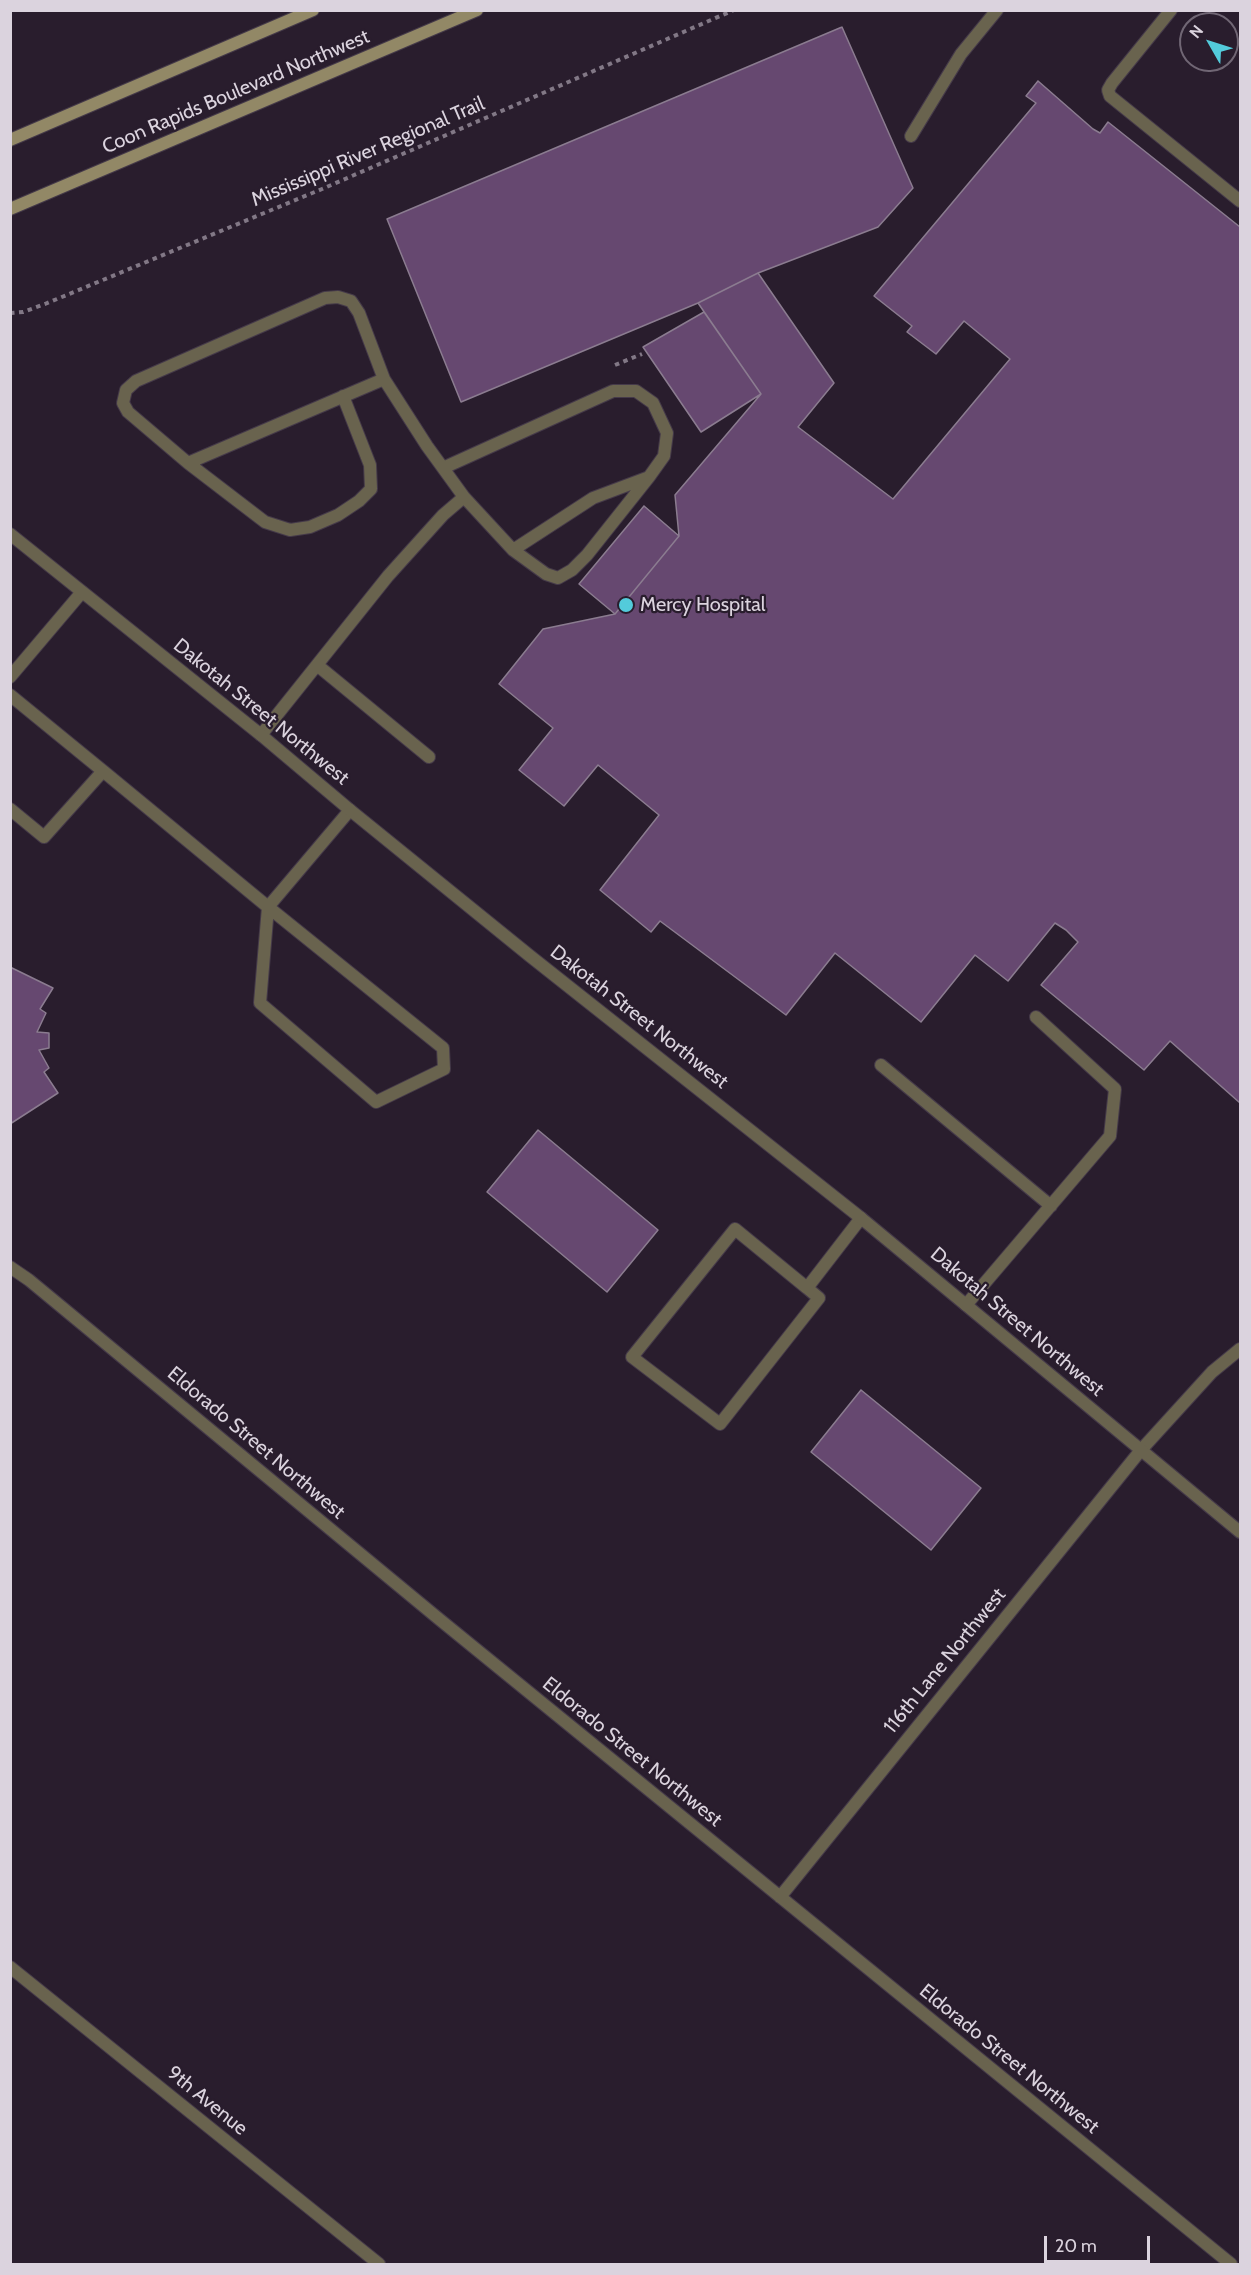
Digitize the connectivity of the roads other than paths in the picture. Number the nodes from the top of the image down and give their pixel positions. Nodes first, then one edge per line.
1 (313, 10) edge
2 (477, 10) edge
3 (997, 10) edge
4 (1171, 10) edge
5 (911, 136) dead end
6 (10, 140) edge
7 (1240, 201) edge
8 (10, 209) edge
9 (384, 379) junction
10 (343, 396) junction
11 (188, 463) junction
12 (443, 468) junction
13 (649, 477) junction
14 (464, 497) junction
15 (10, 534) edge
16 (513, 550) junction
17 (82, 592) junction
18 (317, 665) junction
19 (10, 677) edge
20 (10, 695) edge
21 (261, 735) junction
22 (429, 757) dead end
23 (103, 771) junction
24 (10, 809) edge
25 (350, 810) junction
26 (268, 907) junction
27 (1036, 1017) dead end
28 (881, 1065) dead end
29 (1051, 1206) junction
30 (861, 1218) junction
31 (10, 1267) edge
32 (807, 1288) junction
33 (966, 1305) junction
34 (1240, 1349) edge
35 (1141, 1450) junction
36 (1240, 1532) edge
37 (780, 1897) junction
38 (10, 1967) edge
39 (379, 2265) edge
40 (1231, 2265) edge

1 - 6 main road
2 - 8 main road, Coon Rapids Boulevard Northwest
3 - 5 street
4 - 7 street
9 - 10 street
9 - 11 street
9 - 12 street
10 - 11 street
10 - 11 street
12 - 13 street
12 - 14 street
13 - 16 street
13 - 16 street
14 - 16 street
14 - 18 street
15 - 17 street, Dakotah Street Northwest
17 - 19 street
17 - 21 street, Dakotah Street Northwest
18 - 21 street
18 - 22 street
20 - 23 street
21 - 25 street, Dakotah Street Northwest
23 - 24 street
23 - 26 street
25 - 26 street
25 - 30 street, Dakotah Street Northwest
26 - 26 street
27 - 29 street
28 - 29 street
29 - 33 street
30 - 32 street
30 - 33 street, Dakotah Street Northwest
31 - 37 street, Eldorado Street Northwest
32 - 32 street
33 - 35 street, Dakotah Street Northwest
34 - 35 street, 116th Lane Northwest
35 - 36 street, Dakotah Street Northwest
35 - 37 street, 116th Lane Northwest
37 - 40 street, Eldorado Street Northwest
38 - 39 street, 9th Avenue

